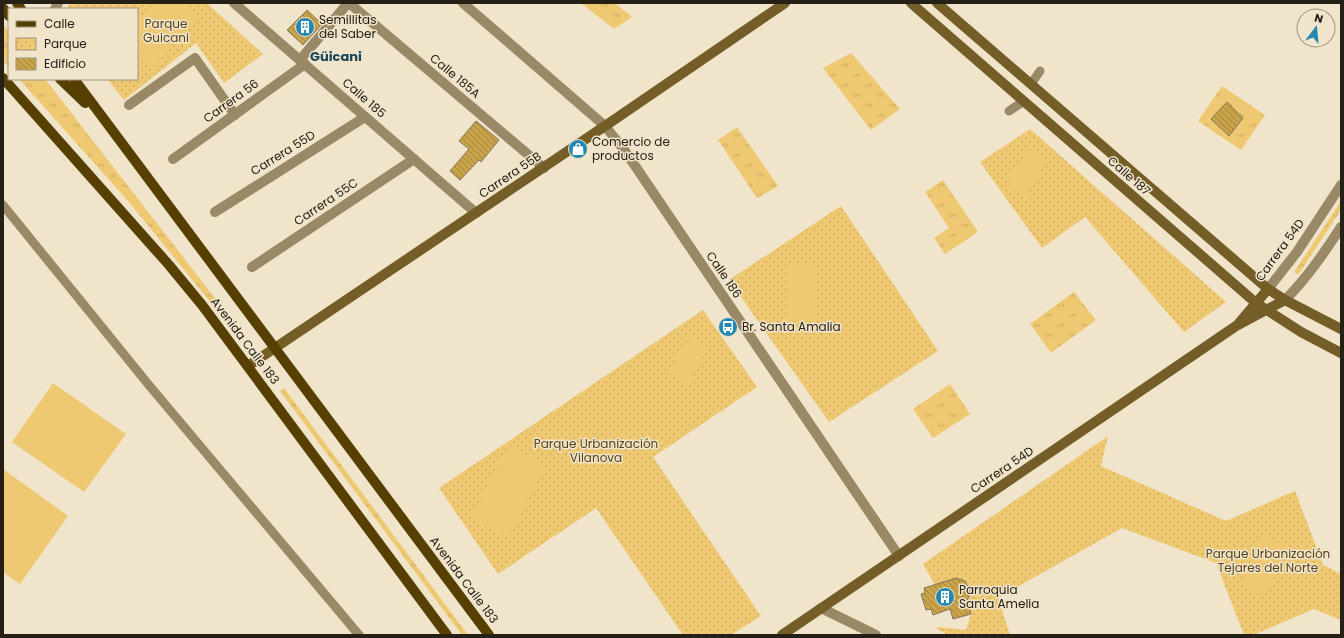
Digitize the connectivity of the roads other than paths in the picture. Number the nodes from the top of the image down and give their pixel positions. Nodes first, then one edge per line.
1 (234, 3) edge
2 (348, 3) edge
3 (463, 3) edge
4 (785, 3) edge
5 (938, 3) edge
6 (913, 4) edge
7 (302, 62) junction
8 (1040, 71) dead end
9 (3, 78) edge
10 (61, 80) edge
11 (75, 80) edge
12 (1031, 84) junction
13 (1024, 102) junction
14 (129, 105) dead end
15 (1009, 111) dead end
16 (235, 115) junction
17 (365, 117) junction
18 (106, 122) junction
19 (605, 126) junction
20 (173, 159) dead end
21 (414, 159) junction
22 (544, 168) junction
23 (1341, 185) edge
24 (3, 205) edge
25 (215, 212) dead end
26 (476, 213) junction
27 (1341, 227) edge
28 (252, 267) dead end
29 (1268, 289) junction
30 (1285, 300) junction
31 (1256, 303) junction
32 (1267, 310) junction
33 (1236, 326) junction
34 (1341, 329) edge
35 (274, 348) junction
36 (1341, 353) edge
37 (248, 366) junction
38 (899, 556) junction
39 (821, 608) junction
40 (359, 635) edge
41 (447, 635) edge
42 (488, 635) edge
43 (782, 635) edge
44 (876, 635) edge

1 - 7 street, Calle 185
2 - 7 street, Carrera 56
2 - 22 street, Calle 185A
3 - 19 street, Calle 186
4 - 19 street, Carrera 55B
5 - 12 street, Calle 187
6 - 13 street, Calle 187
7 - 16 street, Carrera 56
7 - 17 street, Calle 185
8 - 12 lane
9 - 37 main road, Avenida Calle 183
10 - 18 main road
11 - 18 main road, Avenida Calle 183
12 - 29 street, Calle 187
13 - 15 lane
13 - 31 street, Calle 187
14 - 16 street
16 - 20 street, Carrera 56
17 - 21 street, Calle 185
17 - 25 street, Carrera 55D
18 - 35 main road, Avenida Calle 183
19 - 22 street, Carrera 55B
19 - 38 street, Calle 186
21 - 26 street, Calle 185
21 - 28 street, Carrera 55C
22 - 26 street, Carrera 55B
23 - 29 street, Carrera 54D
24 - 40 lane
26 - 35 street, Carrera 55B
27 - 30 street, Carrera 54D
29 - 30 street, Calle 187
29 - 31 street, Carrera 54D
30 - 32 street, Carrera 54D
30 - 34 street, Calle 187
31 - 32 street, Calle 187
31 - 33 street, Carrera 54D
32 - 33 street, Carrera 54D
32 - 36 street, Calle 187
33 - 38 street, Carrera 54D
35 - 37 street, Carrera 55B
35 - 42 main road, Avenida Calle 183
37 - 41 main road, Avenida Calle 183
38 - 39 street, Carrera 54D
39 - 43 street, Carrera 54D
39 - 44 street

